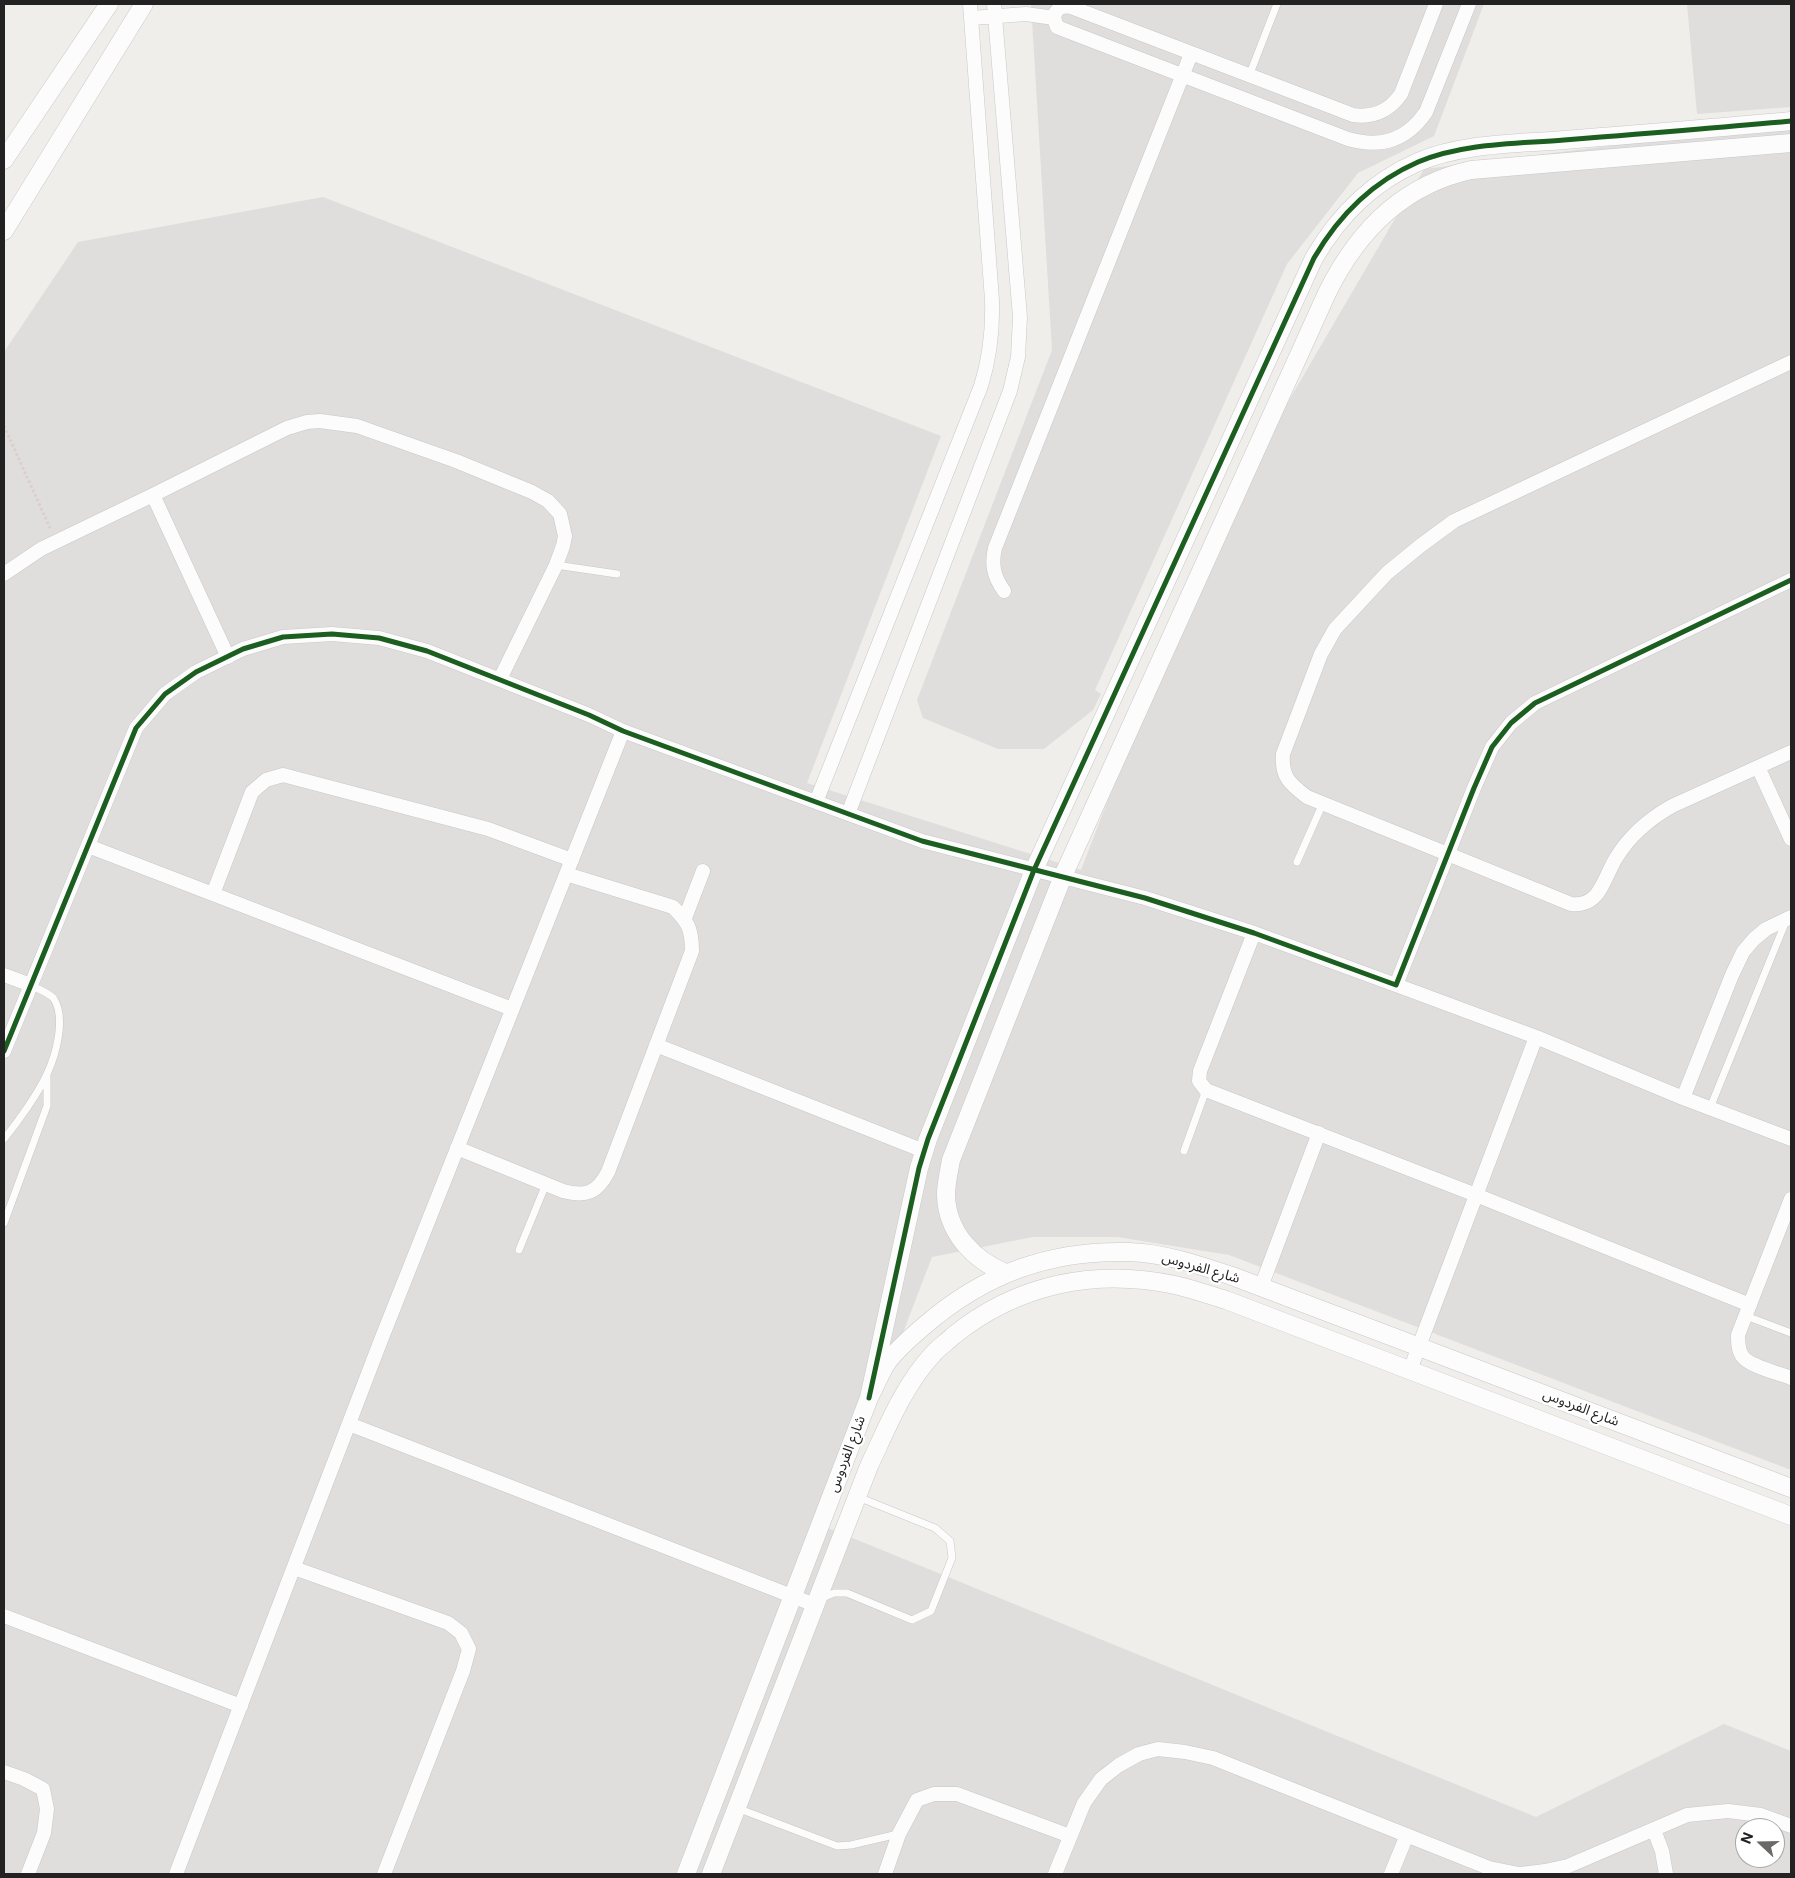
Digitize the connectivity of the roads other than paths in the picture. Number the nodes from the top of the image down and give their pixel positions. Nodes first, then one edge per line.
1 (109, 4) edge
2 (144, 4) edge
3 (1277, 4) edge
4 (1436, 4) edge
5 (1469, 4) edge
6 (994, 10) edge
7 (970, 11) edge
8 (1054, 18) junction
9 (1191, 54) junction
10 (1182, 75) junction
11 (1249, 76) junction
12 (1791, 121) edge
13 (1791, 143) edge
14 (4, 160) edge
15 (4, 231) edge
16 (1791, 362) edge
17 (153, 495) junction
18 (556, 565) junction
19 (4, 574) edge
20 (617, 574) dead end
21 (1791, 580) edge
22 (1004, 591) dead end
23 (228, 657) junction
24 (500, 679) junction
25 (623, 731) junction
26 (1791, 752) edge
27 (1758, 767) junction
28 (816, 802) junction
29 (1323, 803) junction
30 (848, 814) junction
31 (1791, 839) edge
32 (88, 846) junction
33 (1448, 853) junction
34 (572, 860) junction
35 (1298, 862) dead end
36 (1034, 870) junction
37 (703, 871) dead end
38 (566, 874) junction
39 (1063, 876) junction
40 (213, 894) junction
41 (685, 918) junction
42 (1789, 918) edge
43 (1254, 932) junction
44 (4, 975) edge
45 (31, 985) junction
46 (1396, 985) junction
47 (512, 1009) junction
48 (1536, 1038) junction
49 (656, 1045) junction
50 (4, 1051) edge
51 (47, 1074) junction
52 (1206, 1090) junction
53 (1683, 1098) junction
54 (1710, 1108) junction
55 (1319, 1134) junction
56 (1791, 1138) edge
57 (4, 1139) edge
58 (457, 1148) junction
59 (924, 1151) junction
60 (1184, 1151) dead end
61 (546, 1184) junction
62 (1476, 1195) junction
63 (1791, 1199) edge
64 (4, 1223) edge
65 (519, 1250) dead end
66 (1006, 1272) junction
67 (1261, 1287) junction
68 (1748, 1310) junction
69 (1791, 1333) edge
70 (1420, 1347) junction
71 (1410, 1370) junction
72 (1791, 1378) edge
73 (869, 1398) junction
74 (349, 1424) junction
75 (1791, 1488) edge
76 (857, 1496) junction
77 (1791, 1516) edge
78 (294, 1568) junction
79 (792, 1597) junction
80 (815, 1605) junction
81 (4, 1616) edge
82 (241, 1706) junction
83 (4, 1772) edge
84 (737, 1808) junction
85 (1791, 1826) edge
86 (1654, 1830) junction
87 (899, 1834) junction
88 (1070, 1836) junction
89 (1407, 1836) junction
90 (28, 1874) edge
91 (176, 1874) edge
92 (384, 1874) edge
93 (686, 1874) edge
94 (711, 1874) edge
95 (885, 1874) edge
96 (1055, 1874) edge
97 (1391, 1874) edge
98 (1520, 1874) edge
99 (1666, 1874) edge

1 - 14 street
2 - 15 street
3 - 11 lane
4 - 11 street
5 - 10 street
6 - 7 street
6 - 8 street
6 - 30 street
7 - 28 street
8 - 9 street
8 - 10 street
9 - 10 street
9 - 11 street
10 - 22 street
12 - 36 street
13 - 39 street
16 - 29 street
17 - 18 street
17 - 19 street
17 - 23 street
18 - 20 lane
18 - 24 street
21 - 33 street
23 - 24 street
23 - 32 street
24 - 25 street
25 - 28 street
25 - 34 street
26 - 27 street
27 - 31 street
27 - 33 street
28 - 30 street
29 - 33 street
29 - 35 lane
30 - 36 street
32 - 40 street
32 - 45 street
33 - 46 street
34 - 38 street
34 - 40 street
36 - 39 street
36 - 59 street
37 - 41 street
38 - 41 street
38 - 47 street
39 - 43 street
39 - 66 street
40 - 47 street
41 - 49 street
42 - 53 street
42 - 54 lane
43 - 46 street
43 - 52 street
44 - 45 street
45 - 50 street
45 - 51 lane
46 - 48 street
47 - 58 street
48 - 53 street
48 - 62 street
49 - 59 street
49 - 61 street
51 - 57 lane
51 - 64 lane
52 - 55 street
52 - 60 lane
53 - 54 street
54 - 56 street
55 - 62 street
55 - 67 street
58 - 61 street
58 - 74 street
59 - 73 street
61 - 65 lane
62 - 68 street
62 - 70 street
63 - 68 street
66 - 67 street, شارع الفردوس
66 - 73 street, شارع الفردوس
67 - 70 street, شارع الفردوس
68 - 69 lane
68 - 72 street
70 - 71 street
70 - 75 street, شارع الفردوس
71 - 76 street, شارع الفردوس
71 - 77 street, شارع الفردوس
73 - 79 street, شارع الفردوس
74 - 78 street
74 - 79 street
76 - 80 street, شارع الفردوس
76 - 80 lane
78 - 82 street
78 - 92 street
79 - 80 street
79 - 93 street, شارع الفردوس
80 - 84 street, شارع الفردوس
81 - 82 street
82 - 91 street
83 - 90 street
84 - 87 lane
84 - 94 street, شارع الفردوس
85 - 86 street
86 - 98 street
86 - 99 street
87 - 88 street
87 - 95 street
88 - 89 street
88 - 96 street
89 - 97 street
89 - 98 street

